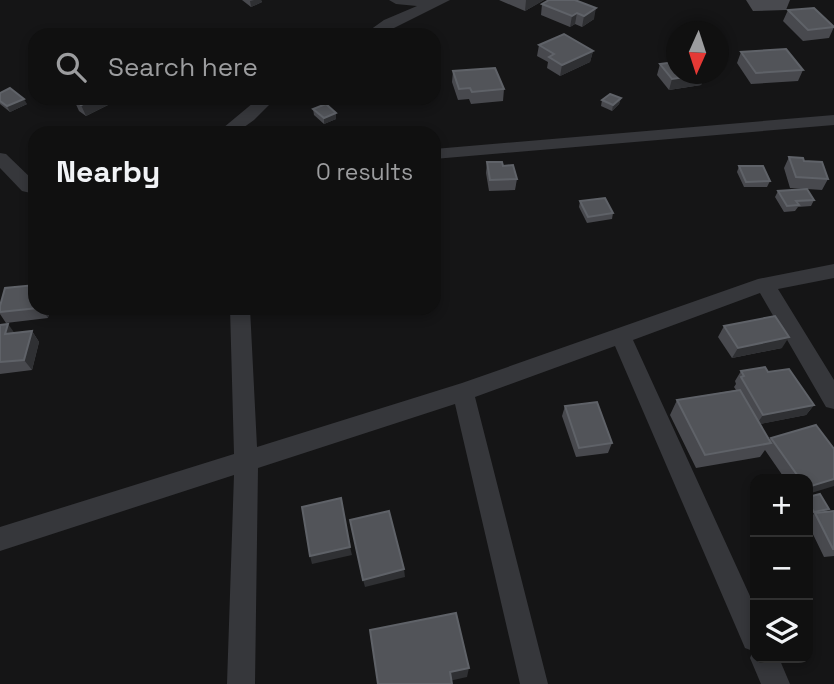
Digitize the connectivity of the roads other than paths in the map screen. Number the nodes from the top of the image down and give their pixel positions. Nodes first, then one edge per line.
1 (396, 0) edge
2 (440, 2) edge
3 (381, 28) edge
4 (261, 105) edge
5 (270, 105) edge
6 (834, 120) edge
7 (235, 126) edge
8 (258, 126) edge
9 (441, 153) edge
10 (0, 158) edge
11 (28, 187) edge
12 (834, 271) edge
13 (765, 284) junction
14 (240, 315) edge
15 (620, 334) junction
16 (463, 392) junction
17 (834, 400) edge
18 (246, 463) junction
19 (0, 539) edge
20 (750, 627) edge
21 (766, 663) edge
22 (241, 684) edge
23 (534, 684) edge
24 (776, 684) edge

1 - 2 street
2 - 3 street
4 - 7 street
5 - 8 street
6 - 9 street
10 - 11 street
12 - 13 street
13 - 15 street
13 - 17 street
14 - 18 street
15 - 16 street
15 - 20 street
16 - 18 street
16 - 23 street
18 - 19 street
18 - 22 street
21 - 24 street

